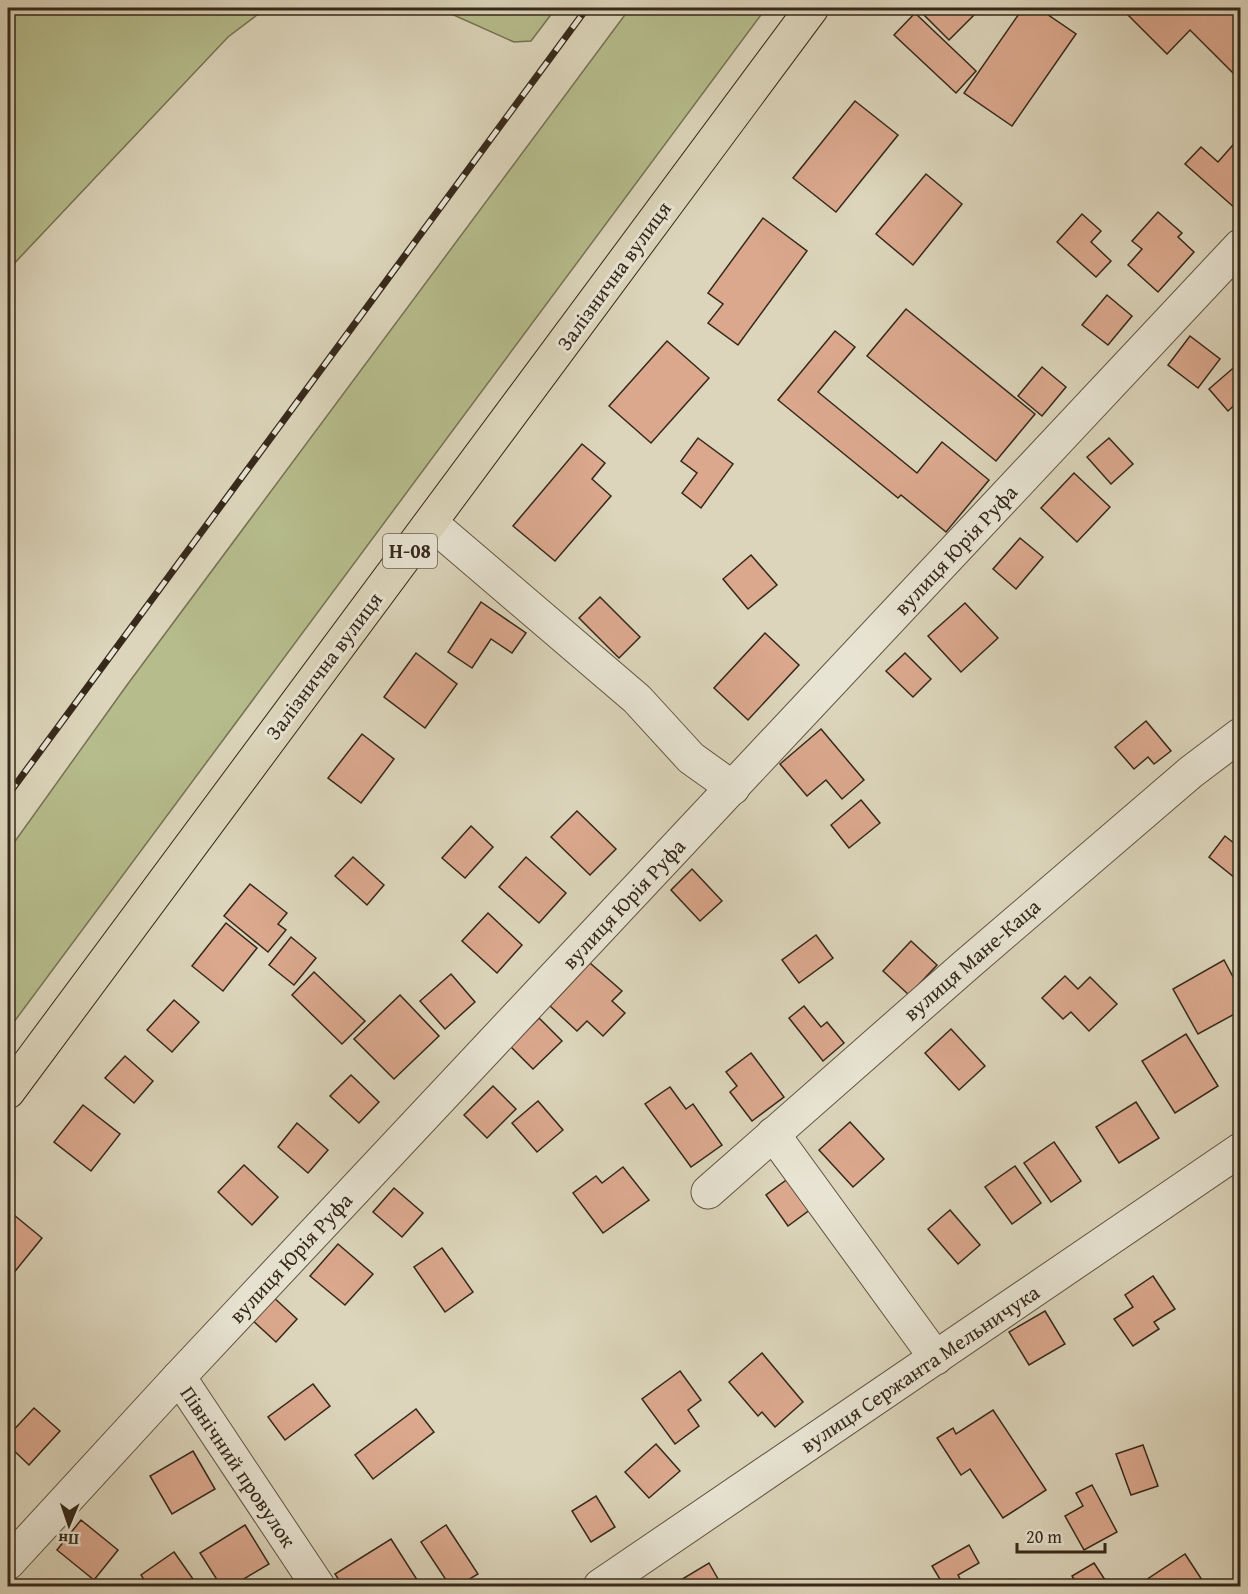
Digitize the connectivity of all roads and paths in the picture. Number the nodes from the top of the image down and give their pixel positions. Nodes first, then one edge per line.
1 (812, 8) edge
2 (1240, 246) edge
3 (431, 523) junction
4 (1240, 735) edge
5 (733, 788) junction
6 (8, 1092) edge
7 (773, 1134) junction
8 (1240, 1150) edge
9 (708, 1192) dead end
10 (936, 1358) junction
11 (178, 1377) junction
12 (8, 1563) edge
13 (318, 1587) edge
14 (600, 1587) edge

1 - 3 main road, Залізнична вулиця / Н-08
2 - 5 street, вулиця Юрія Руфа
3 - 5 street
3 - 6 main road, Залізнична вулиця / Н-08
4 - 7 street, вулиця Мане-Каца
5 - 11 street, вулиця Юрія Руфа
7 - 9 street, вулиця Мане-Каца
7 - 10 street
8 - 10 street, вулиця Сержанта Мельничука
10 - 14 street, вулиця Сержанта Мельничука
11 - 12 street, вулиця Юрія Руфа
11 - 13 street, Північний провулок

